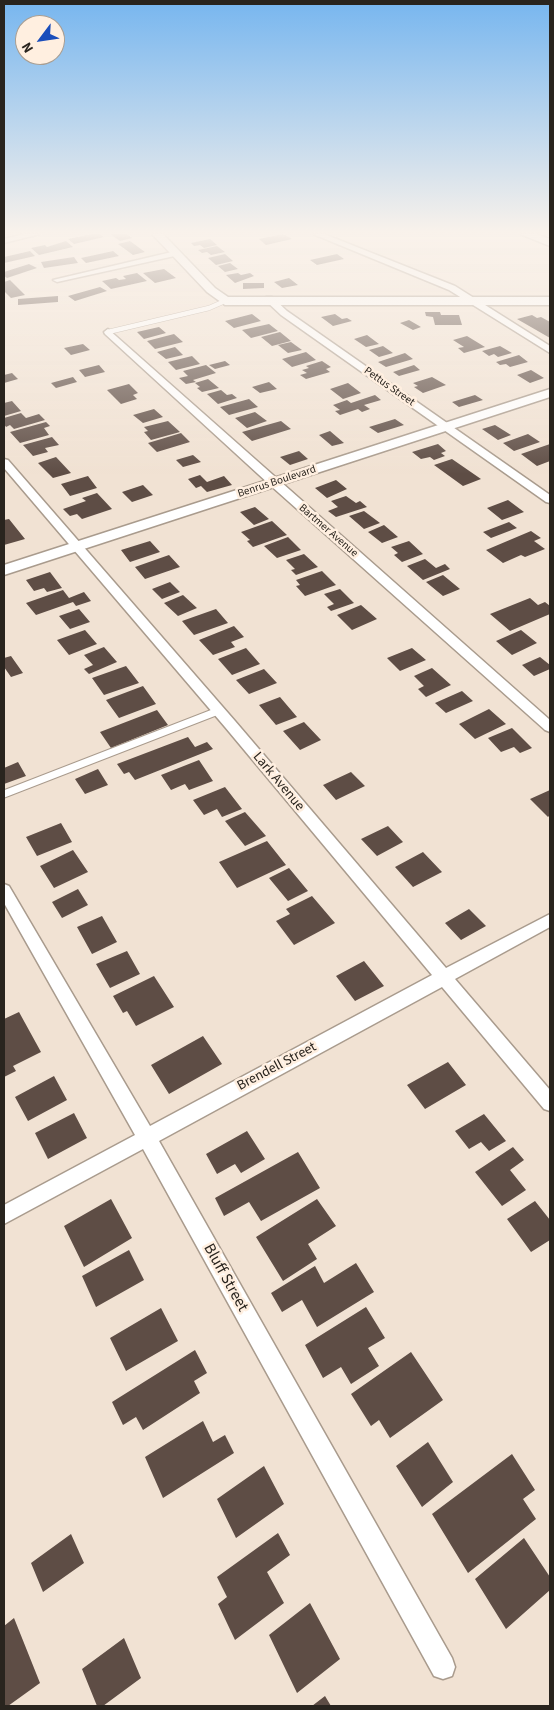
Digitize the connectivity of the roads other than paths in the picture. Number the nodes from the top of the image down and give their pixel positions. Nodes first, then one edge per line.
1 (185, 314) edge
2 (285, 314) edge
3 (491, 314) edge
4 (108, 332) joint
5 (550, 350) edge
6 (550, 393) edge
7 (446, 427) junction
8 (4, 462) edge
9 (274, 484) junction
10 (550, 500) edge
11 (77, 547) junction
12 (4, 570) edge
13 (218, 711) junction
14 (550, 727) edge
15 (4, 794) edge
16 (4, 890) edge
17 (550, 920) edge
18 (444, 978) junction
19 (550, 1103) edge
20 (147, 1138) junction
21 (4, 1215) edge
22 (443, 1667) dead end

1 - 4 lane
2 - 7 street, Pettus Street
3 - 5 street
4 - 9 street, Bartmer Avenue
6 - 7 street, Benrus Boulevard
7 - 9 street, Benrus Boulevard
7 - 10 street, Pettus Street
8 - 11 street, Lark Avenue
9 - 11 street, Benrus Boulevard
9 - 14 street, Bartmer Avenue
11 - 12 street, Benrus Boulevard
11 - 13 street, Lark Avenue
13 - 15 lane
13 - 18 street, Lark Avenue
16 - 20 street, Bluff Street
17 - 18 street, Brendell Street
18 - 19 street, Lark Avenue
18 - 20 street, Brendell Street
20 - 21 street, Brendell Street
20 - 22 street, Bluff Street

